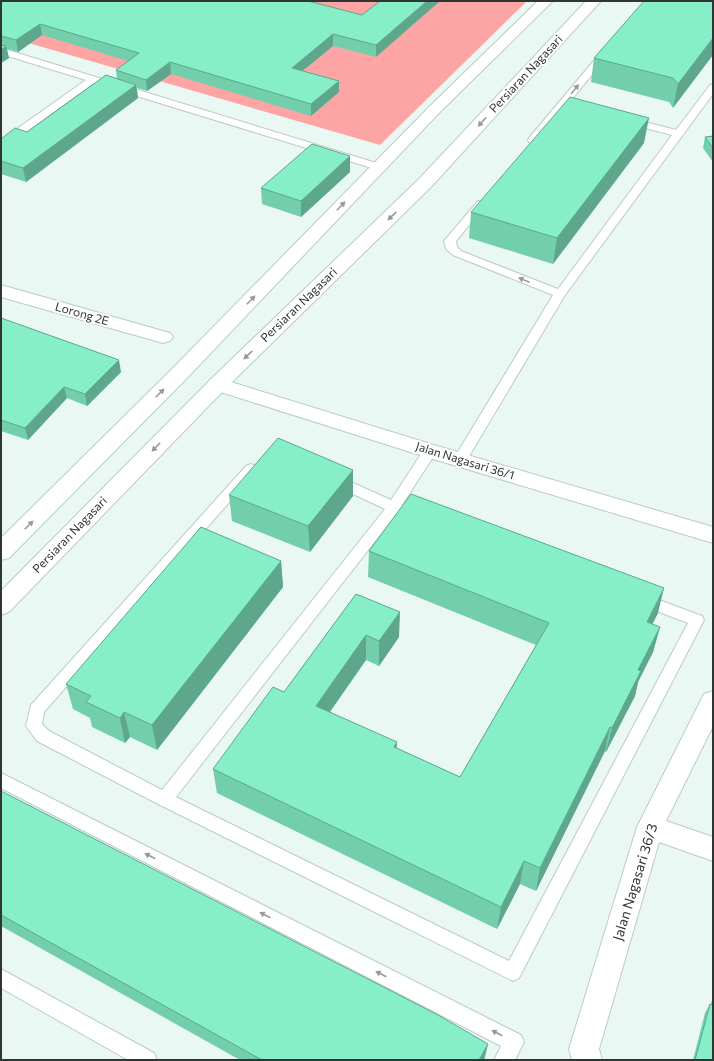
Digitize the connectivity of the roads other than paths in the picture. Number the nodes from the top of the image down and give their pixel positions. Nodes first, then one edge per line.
1 (546, 1) edge
2 (594, 1) edge
3 (611, 46) edge
4 (1, 51) edge
5 (92, 80) junction
6 (713, 87) edge
7 (617, 118) edge
8 (679, 134) junction
9 (1, 145) edge
10 (529, 146) edge
11 (379, 167) junction
12 (489, 194) edge
13 (1, 291) edge
14 (560, 294) junction
15 (163, 337) dead end
16 (218, 384) junction
17 (430, 451) junction
18 (460, 460) junction
19 (260, 462) edge
20 (321, 474) edge
21 (394, 507) junction
22 (431, 521) edge
23 (713, 535) edge
24 (1, 552) edge
25 (630, 595) edge
26 (1, 606) edge
27 (713, 701) edge
28 (1, 780) edge
29 (164, 799) junction
30 (650, 827) junction
31 (713, 849) edge
32 (1, 978) edge
33 (585, 1054) edge
34 (147, 1060) edge
35 (504, 1060) edge

1 - 11 street
2 -> 16 street, Persiaran Nagasari
10 -> 3 lane
4 - 5 lane
5 - 9 lane
5 - 11 lane
6 - 8 lane
7 - 8 lane
8 - 14 lane
24 -> 11 street
14 -> 12 lane
13 - 15 street, Lorong 2E
14 - 18 lane
16 - 17 street, Jalan Nagasari 36/1
16 -> 26 street, Persiaran Nagasari
17 - 18 street, Jalan Nagasari 36/1
17 - 21 lane
18 - 23 street, Jalan Nagasari 36/1
19 - 29 lane
20 - 21 lane
21 - 22 lane
21 - 29 lane
25 - 29 lane
27 - 30 street, Jalan Nagasari 36/3
35 -> 28 lane
30 - 31 street
30 - 33 street, Jalan Nagasari 36/3
32 - 34 lane

